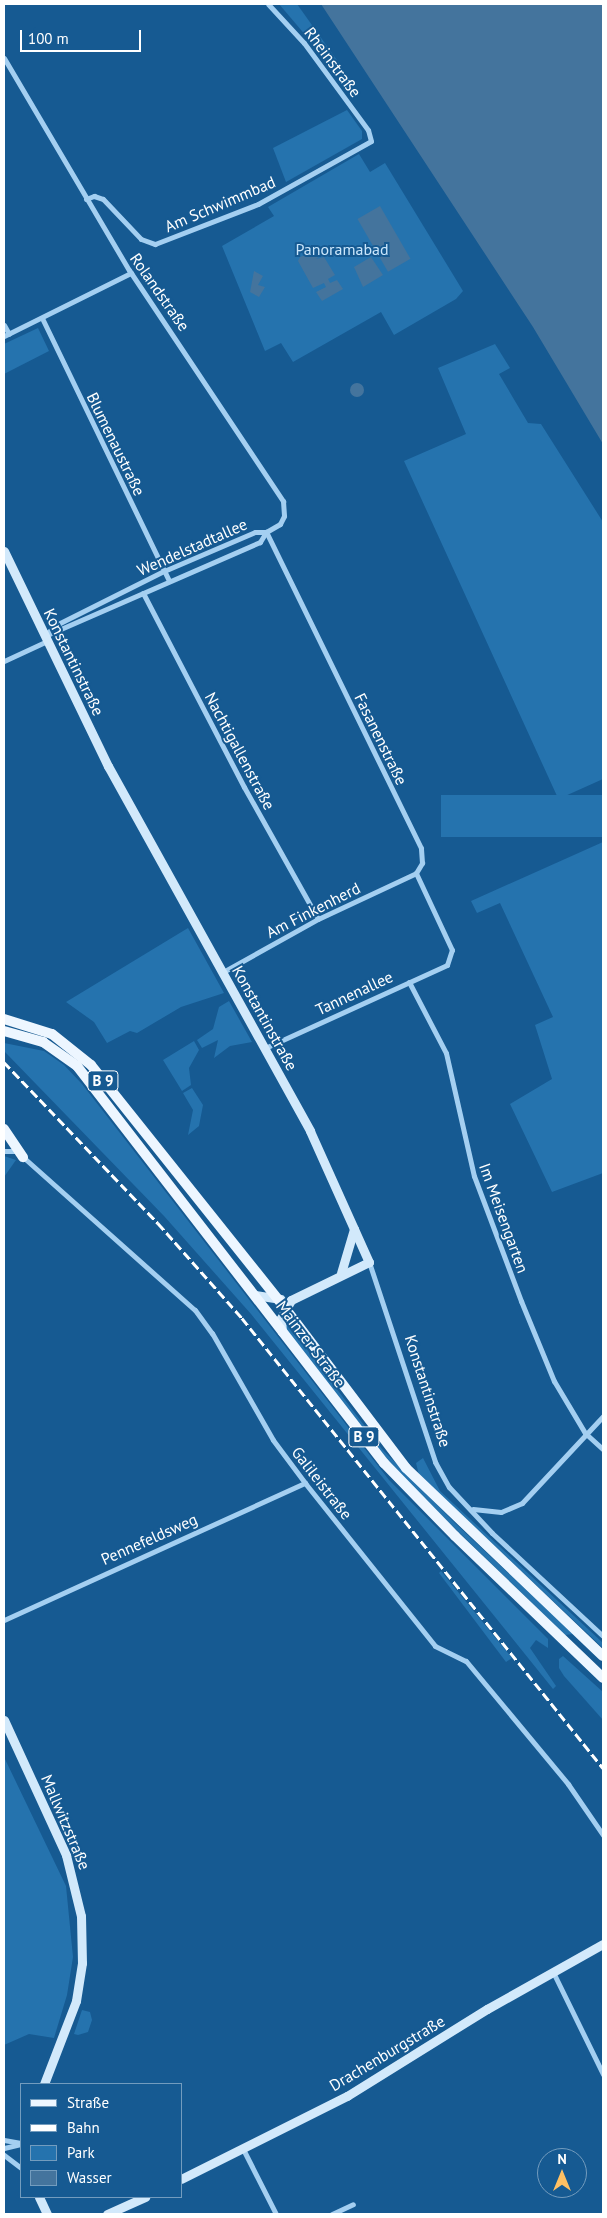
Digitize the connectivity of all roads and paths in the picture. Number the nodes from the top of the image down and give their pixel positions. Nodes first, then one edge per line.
1 (268, 4) edge
2 (4, 58) edge
3 (371, 141) joint
4 (86, 199) junction
5 (131, 273) junction
6 (42, 318) junction
7 (4, 325) edge
8 (6, 335) edge
9 (266, 532) junction
10 (4, 551) edge
11 (164, 571) junction
12 (169, 581) junction
13 (143, 593) junction
14 (46, 638) junction
15 (4, 661) edge
16 (416, 873) junction
17 (318, 919) junction
18 (223, 972) junction
19 (409, 982) junction
20 (4, 1019) edge
21 (4, 1031) edge
22 (265, 1048) junction
23 (4, 1129) edge
24 (4, 1140) edge
25 (4, 1151) edge
26 (20, 1154) junction
27 (354, 1229) junction
28 (369, 1262) junction
29 (341, 1273) junction
30 (256, 1295) junction
31 (277, 1299) junction
32 (288, 1304) junction
33 (282, 1332) junction
34 (603, 1416) edge
35 (585, 1433) junction
36 (603, 1449) edge
37 (305, 1482) junction
38 (472, 1509) junction
39 (4, 1620) edge
40 (603, 1636) edge
41 (603, 1656) edge
42 (603, 1678) edge
43 (4, 1720) edge
44 (603, 1835) edge
45 (603, 1944) edge
46 (553, 1972) junction
47 (603, 2074) edge
48 (44, 2083) edge
49 (4, 2140) edge
50 (20, 2144) edge
51 (20, 2144) edge
52 (4, 2148) edge
53 (243, 2149) junction
54 (4, 2155) edge
55 (20, 2167) edge
56 (182, 2179) edge
57 (39, 2198) edge
58 (143, 2198) edge
59 (353, 2204) dead end
60 (47, 2214) edge
61 (108, 2214) edge
62 (276, 2214) edge
63 (332, 2214) edge

1 - 3 street, Rheinstraße
2 - 4 street, Rolandstraße
3 - 4 street, Am Schwimmbad
4 - 5 street, Rolandstraße
5 - 6 street
5 - 9 street, Rolandstraße
6 - 8 street
6 - 11 street, Blumenaustraße
7 - 8 street
9 - 11 street, Wendelstadtallee
9 - 12 street, Wendelstadtallee
9 - 16 street, Fasanenstraße
10 - 14 main road, Konstantinstraße
11 - 12 street, Blumenaustraße
11 - 14 street, Wendelstadtallee
12 - 13 street, Wendelstadtallee
13 - 14 street, Wendelstadtallee
13 - 17 street, Nachtigallenstraße
14 - 15 street
14 - 18 main road, Konstantinstraße
16 - 17 street, Am Finkenherd
16 - 19 street, Tannenallee
17 - 18 street, Am Finkenherd
18 - 22 main road, Konstantinstraße
19 - 22 street, Tannenallee
19 - 35 street, Im Meisengarten
20 - 31 main road, Mainzer Straße / B 9
21 - 30 main road, Mainzer Straße / B 9
22 - 27 main road, Konstantinstraße
23 - 26 main road
24 - 26 street, Galileistraße
25 - 26 street
26 - 37 street, Galileistraße
27 - 28 main road, Konstantinstraße
27 - 29 main road
28 - 29 main road
28 - 38 street, Konstantinstraße
29 - 32 main road
30 - 31 main road
30 - 33 main road, Mainzer Straße / B 9
31 - 32 main road, Mainzer Straße / B 9
32 - 33 main road
32 - 41 main road, Mainzer Straße / B 9
33 - 42 main road, Mainzer Straße / B 9
34 - 35 street
35 - 36 street, Im Meisengarten
35 - 38 street
37 - 39 street, Pennefeldsweg
37 - 44 street, Galileistraße
38 - 40 street, Konstantinstraße
43 - 48 main road, Mallwitzstraße
45 - 46 main road, Drachenburgstraße
46 - 47 street
46 - 53 main road, Drachenburgstraße
49 - 50 street
51 - 52 street
53 - 56 main road, Drachenburgstraße
53 - 62 street
54 - 55 street
57 - 60 main road
58 - 61 main road
59 - 63 street

